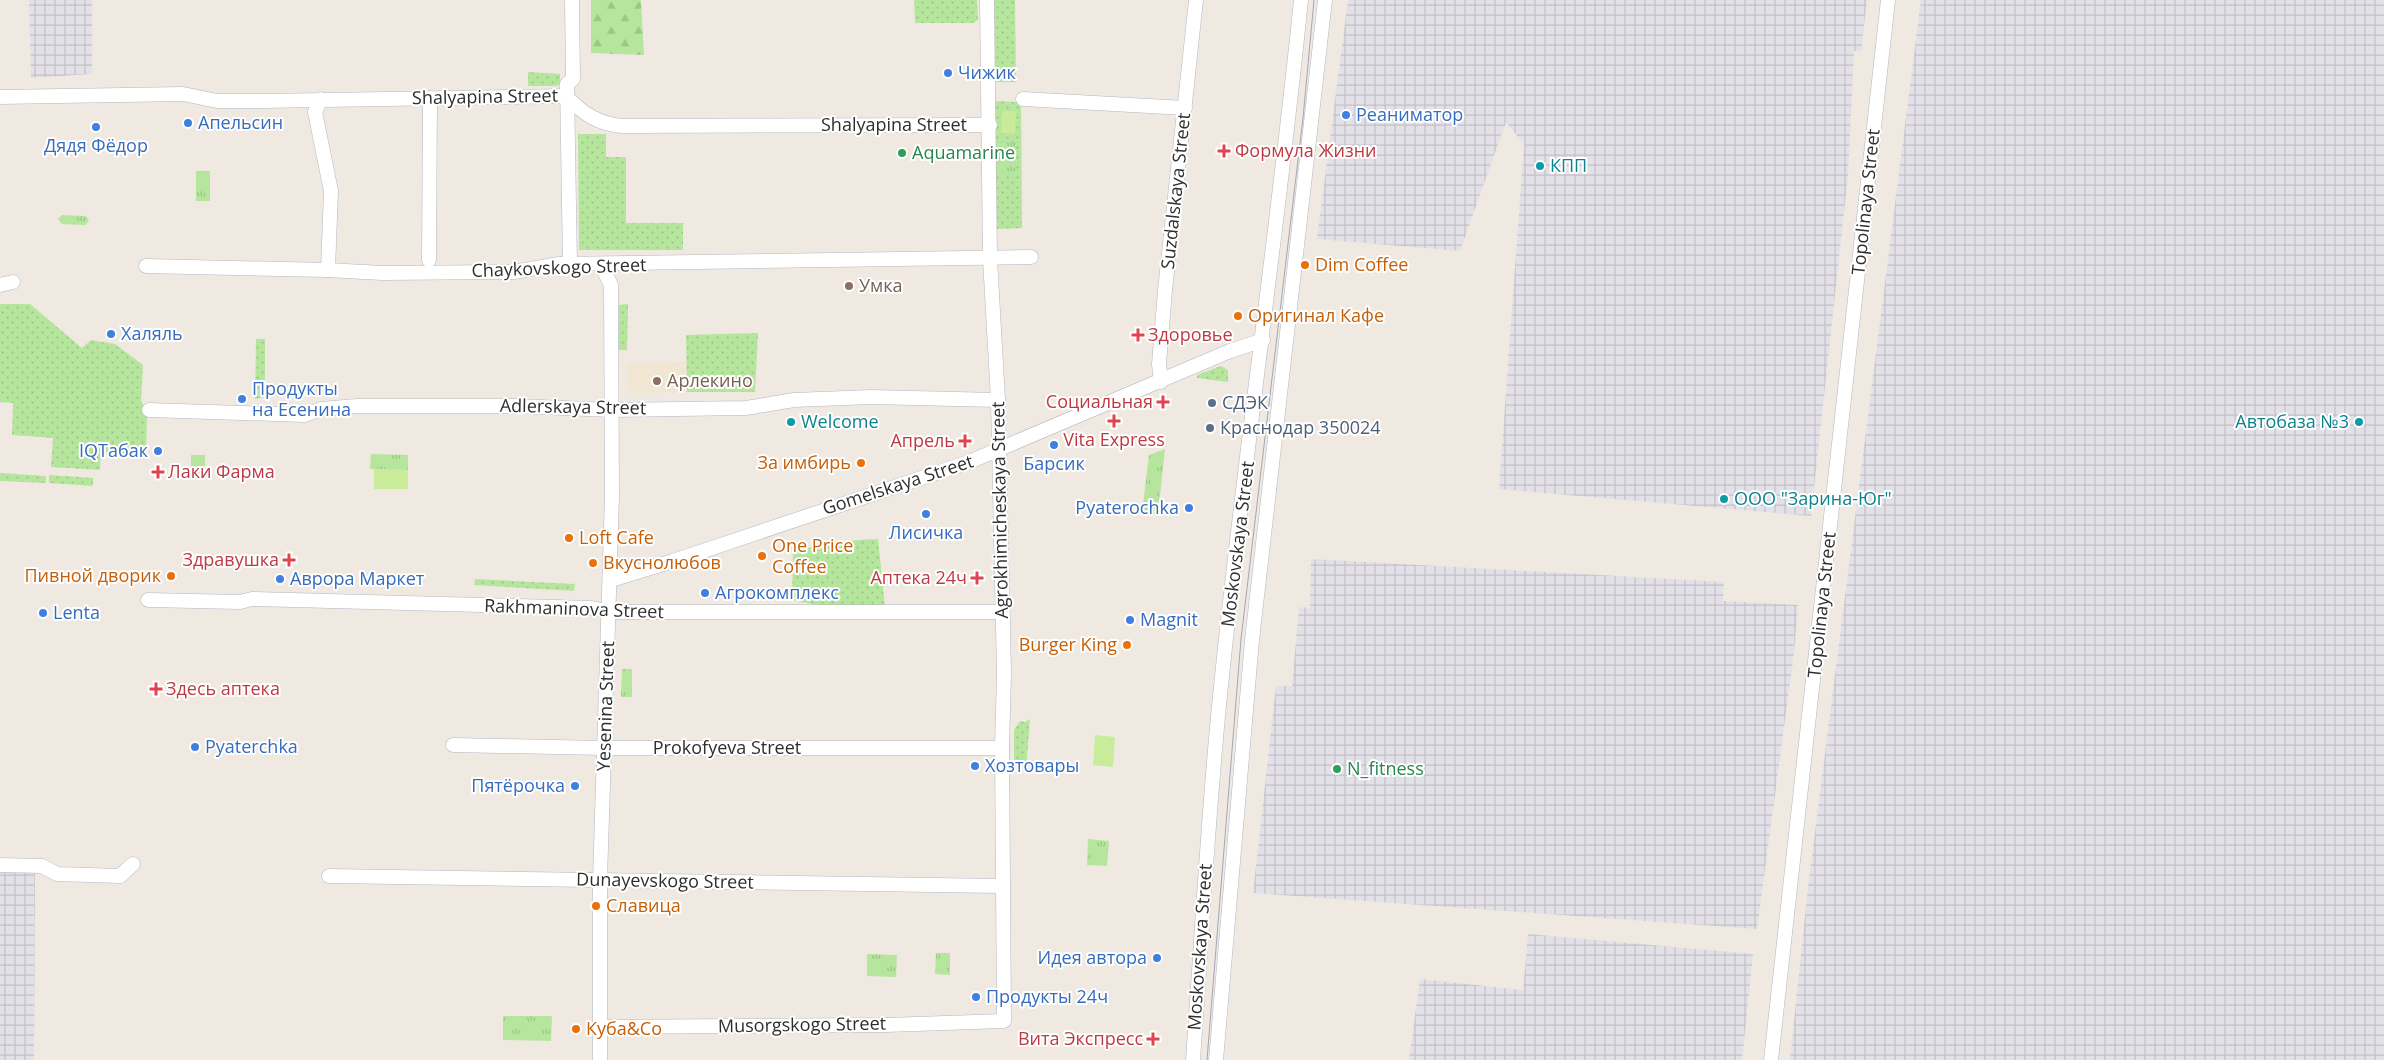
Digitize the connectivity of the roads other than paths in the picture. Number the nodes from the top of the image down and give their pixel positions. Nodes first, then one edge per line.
1 (572, 0) edge
2 (987, 0) edge
3 (1196, 0) edge
4 (1301, 0) edge
5 (1325, 0) edge
6 (1888, 0) edge
7 (566, 96) junction
8 (0, 97) edge
9 (430, 98) junction
10 (1023, 99) dead end
11 (321, 100) junction
12 (1185, 108) junction
13 (990, 125) junction
14 (1031, 257) dead end
15 (990, 259) junction
16 (429, 260) dead end
17 (570, 264) junction
18 (601, 265) junction
19 (146, 266) dead end
20 (328, 270) junction
21 (1263, 340) junction
22 (1161, 382) junction
23 (998, 400) junction
24 (149, 410) dead end
25 (612, 410) junction
26 (998, 451) junction
27 (611, 580) junction
28 (148, 600) dead end
29 (610, 612) junction
30 (1002, 612) junction
31 (453, 745) dead end
32 (604, 748) junction
33 (1002, 748) junction
34 (0, 864) edge
35 (134, 864) dead end
36 (329, 876) dead end
37 (600, 880) junction
38 (1002, 886) junction
39 (1004, 1021) joint
40 (601, 1027) junction
41 (600, 1060) edge
42 (1193, 1060) edge
43 (1216, 1060) edge
44 (1771, 1060) edge

1 - 7 street
2 - 13 street, Agrokhimicheskaya Street
3 - 12 street, Suzdalskaya Street
4 - 21 street, Moskovskaya Street
5 - 43 street, Moskovskaya Street
6 - 44 street, Topolinaya Street
7 - 9 street, Shalyapina Street
7 - 13 street, Shalyapina Street
7 - 17 street
8 - 11 street, Shalyapina Street
9 - 11 street, Shalyapina Street
9 - 16 street
10 - 12 street
11 - 20 street
12 - 22 street, Suzdalskaya Street
13 - 15 street, Agrokhimicheskaya Street
14 - 15 street, Chaykovskogo Street
15 - 18 street, Chaykovskogo Street
15 - 23 street, Agrokhimicheskaya Street
17 - 18 street, Chaykovskogo Street
17 - 20 street, Chaykovskogo Street
18 - 25 street, Yesenina Street
19 - 20 street, Chaykovskogo Street
21 - 22 street, Gomelskaya Street
21 - 42 street, Moskovskaya Street
22 - 26 street, Gomelskaya Street
23 - 25 street, Adlerskaya Street
23 - 26 street, Agrokhimicheskaya Street
24 - 25 street, Adlerskaya Street
25 - 27 street, Yesenina Street
26 - 27 street, Gomelskaya Street
26 - 30 street, Agrokhimicheskaya Street
27 - 29 street, Yesenina Street
28 - 29 street, Rakhmaninova Street
29 - 30 street, Rakhmaninova Street
29 - 32 street, Yesenina Street
30 - 33 street, Agrokhimicheskaya Street
31 - 32 street, Prokofyeva Street
32 - 33 street, Prokofyeva Street
32 - 37 street, Yesenina Street
33 - 38 street, Agrokhimicheskaya Street
34 - 35 street
36 - 37 street, Dunayevskogo Street
37 - 38 street, Dunayevskogo Street
37 - 40 street, Yesenina Street
38 - 39 street, Agrokhimicheskaya Street
39 - 40 street, Musorgskogo Street
40 - 41 street, Yesenina Street

